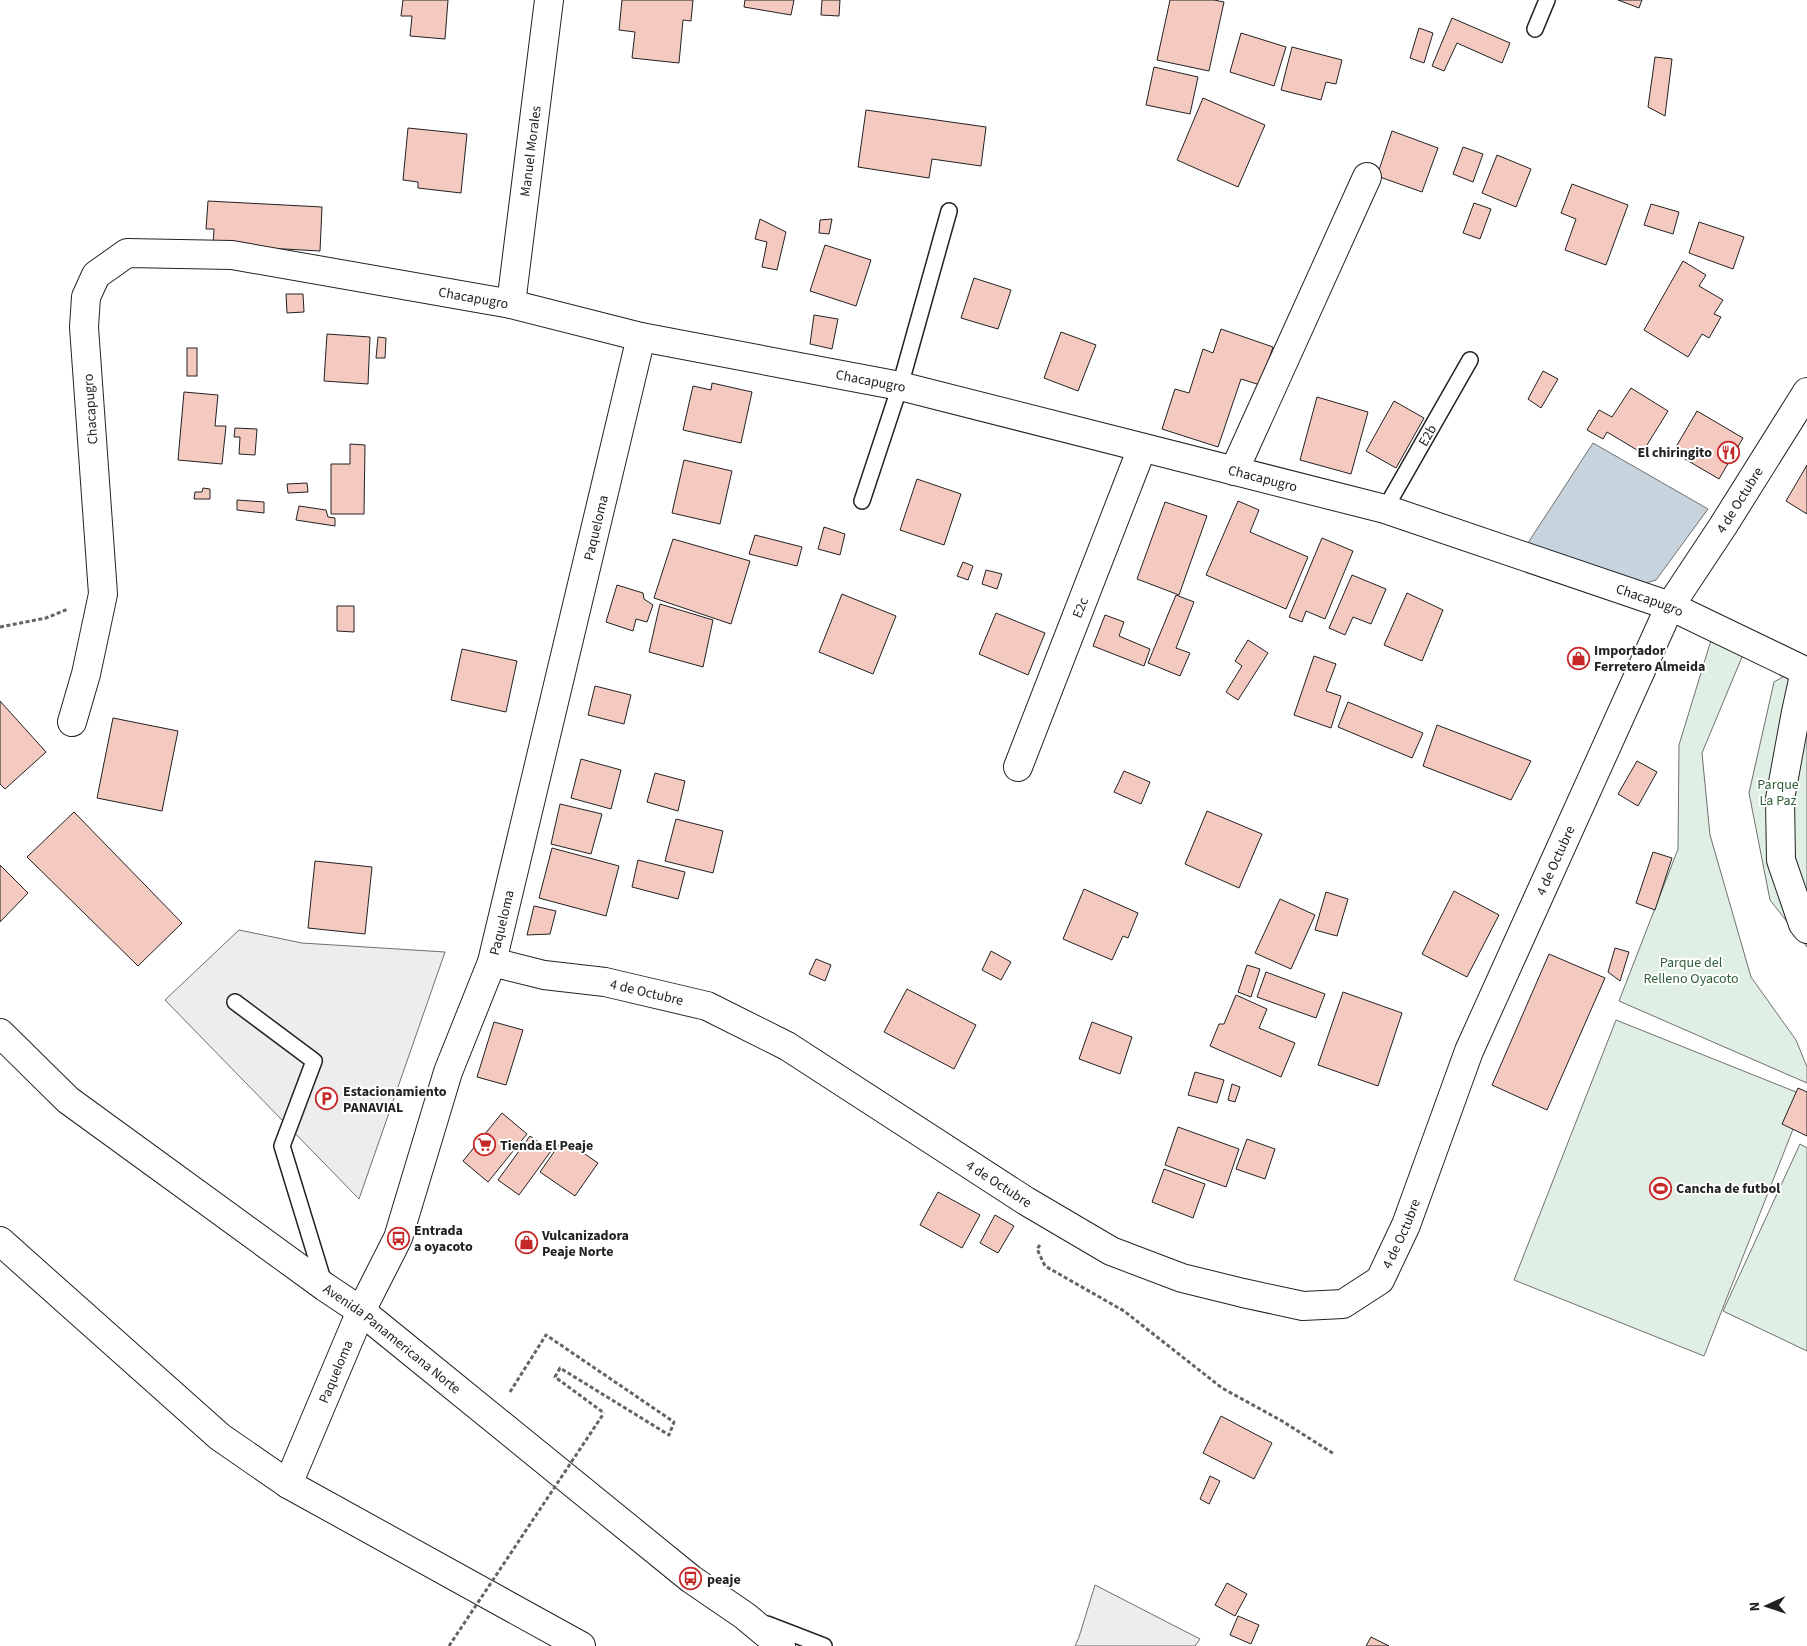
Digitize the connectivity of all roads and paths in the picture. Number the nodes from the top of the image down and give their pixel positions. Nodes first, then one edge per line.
1 (549, 0) edge
2 (1547, 0) edge
3 (1535, 29) dead end
4 (1366, 177) dead end
5 (949, 212) dead end
6 (511, 304) junction
7 (641, 337) junction
8 (1470, 360) dead end
9 (900, 386) junction
10 (1807, 392) edge
11 (1142, 448) junction
12 (1234, 471) junction
13 (862, 501) dead end
14 (1384, 510) junction
15 (103, 594) junction
16 (1670, 606) junction
17 (0, 627) edge
18 (1806, 669) edge
19 (72, 722) dead end
20 (1018, 767) dead end
21 (1807, 929) edge
22 (492, 962) junction
23 (235, 1002) dead end
24 (0, 1034) edge
25 (1060, 1220) junction
26 (0, 1241) edge
27 (325, 1287) junction
28 (361, 1311) junction
29 (493, 1418) junction
30 (1334, 1454) dead end
31 (288, 1484) junction
32 (745, 1616) junction
33 (449, 1646) edge
34 (581, 1646) edge
35 (781, 1646) edge
36 (824, 1646) edge

1 - 6 main road, Manuel Morales
2 - 3 lane
4 - 12 main road
5 - 9 lane
6 - 7 main road, Chacapugro
6 - 15 main road, Chacapugro
7 - 9 main road, Chacapugro
7 - 22 main road, Paqueloma
8 - 14 lane, E2b
9 - 11 main road, Chacapugro
9 - 13 lane
10 - 16 main road, 4 de Octubre
11 - 12 main road, Chacapugro
11 - 20 main road, E2c
12 - 14 main road, Chacapugro
14 - 16 main road, Chacapugro
15 - 17 path
15 - 19 main road, Chacapugro
16 - 18 main road, Chacapugro
16 - 25 main road, 4 de Octubre
18 - 21 main road, Chacapugro
22 - 25 main road, 4 de Octubre
22 - 28 main road, Paqueloma
23 - 27 lane
24 - 27 main road, Avenida Panamericana Norte
25 - 30 path
26 - 31 main road
27 - 28 main road, Avenida Panamericana Norte
28 - 29 main road, Avenida Panamericana Norte
28 - 31 main road, Paqueloma
29 - 32 main road, Avenida Panamericana Norte
29 - 33 path, bridge
31 - 34 main road
32 - 35 main road, Avenida Panamericana Norte
32 - 36 lane

